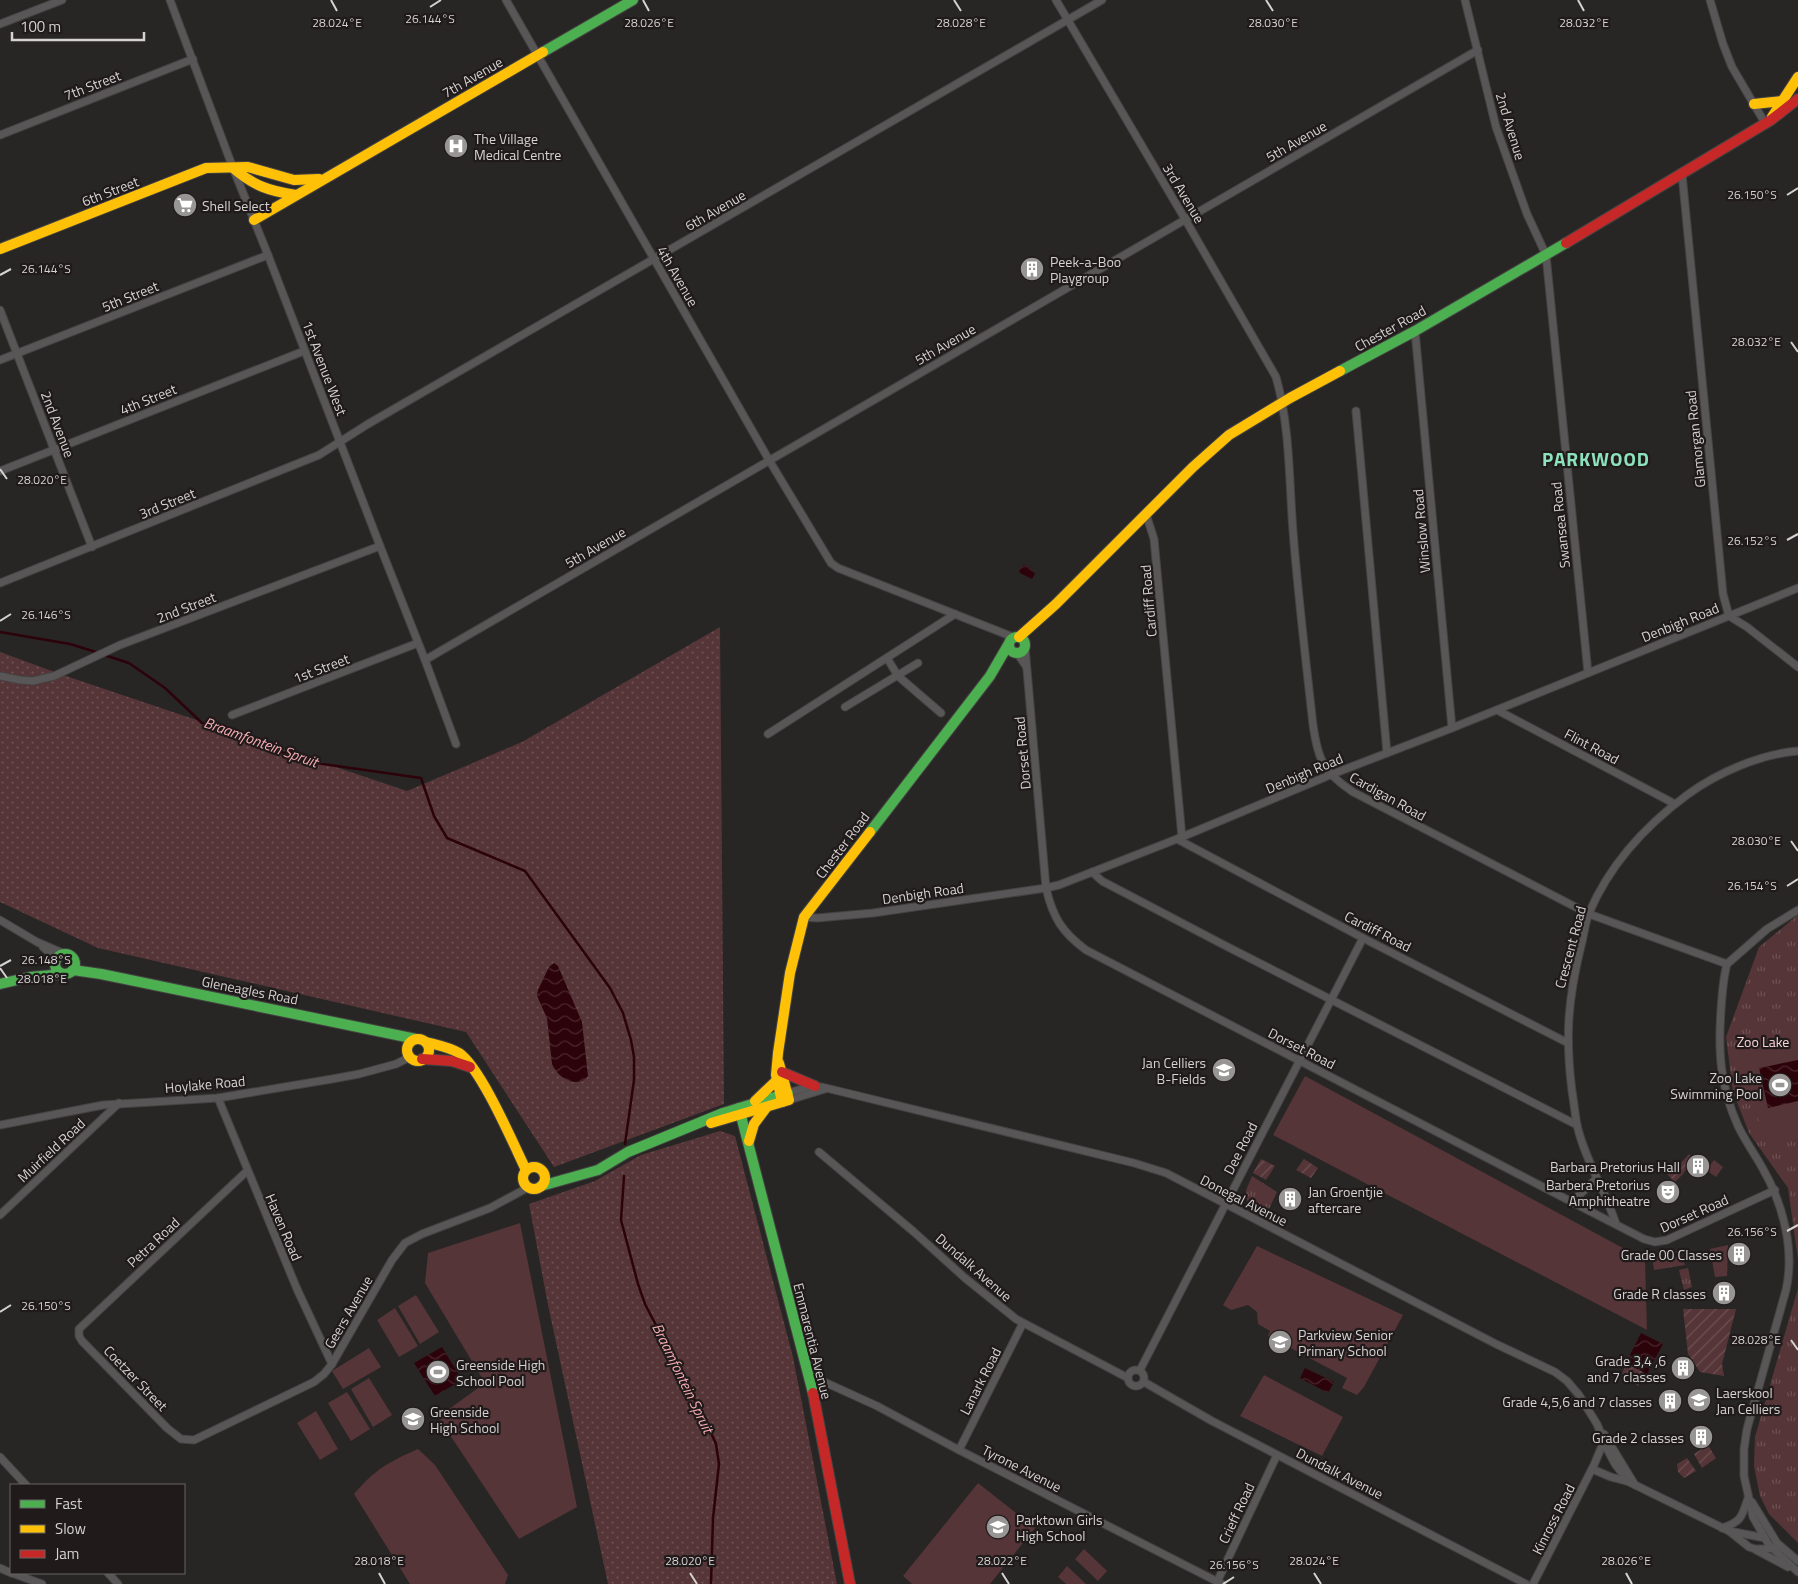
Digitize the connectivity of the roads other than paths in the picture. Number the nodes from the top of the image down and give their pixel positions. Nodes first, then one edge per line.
1 (62, 0) edge
2 (170, 0) edge
3 (506, 0) edge
4 (633, 0) edge
5 (1056, 0) edge
6 (1102, 0) edge
7 (1465, 0) edge
8 (1710, 0) edge
9 (1067, 20) junction
10 (0, 24) edge
11 (1478, 50) junction
12 (538, 55) junction
13 (193, 59) junction
14 (1798, 77) edge
15 (1798, 99) edge
16 (1782, 101) junction
17 (1754, 104) junction
18 (1768, 122) junction
19 (0, 135) edge
20 (232, 168) junction
21 (1682, 174) junction
22 (325, 178) junction
23 (296, 195) junction
24 (1186, 219) junction
25 (254, 220) junction
26 (0, 249) edge
27 (268, 254) junction
28 (1546, 255) junction
29 (654, 259) junction
30 (0, 310) edge
31 (1415, 330) junction
32 (304, 350) junction
33 (17, 354) junction
34 (0, 360) edge
35 (1283, 402) junction
36 (1356, 411) dead end
37 (341, 442) junction
38 (54, 450) junction
39 (770, 460) junction
40 (0, 471) edge
41 (1146, 514) junction
42 (380, 546) junction
43 (92, 547) junction
44 (0, 583) edge
45 (1798, 588) edge
46 (955, 614) junction
47 (1728, 616) junction
48 (418, 644) junction
49 (1016, 644) junction
50 (887, 658) junction
51 (425, 660) junction
52 (918, 663) dead end
53 (1798, 667) edge
54 (1588, 673) junction
55 (0, 676) edge
56 (898, 676) junction
57 (845, 707) dead end
58 (1497, 710) junction
59 (941, 713) dead end
60 (232, 715) dead end
61 (1452, 728) junction
62 (768, 734) dead end
63 (456, 744) dead end
64 (1798, 751) edge
65 (1387, 754) junction
66 (1330, 775) junction
67 (1675, 804) junction
68 (1180, 838) junction
69 (1092, 872) junction
70 (1046, 888) junction
71 (1798, 910) edge
72 (1589, 914) junction
73 (804, 918) junction
74 (0, 920) edge
75 (1363, 938) junction
76 (37, 942) junction
77 (56, 962) junction
78 (1727, 964) junction
79 (69, 965) junction
80 (30, 977) junction
81 (0, 984) edge
82 (1331, 1000) junction
83 (393, 1034) junction
84 (421, 1040) junction
85 (1568, 1043) junction
86 (409, 1053) junction
87 (422, 1059) junction
88 (1299, 1061) junction
89 (473, 1069) junction
90 (780, 1076) junction
91 (815, 1086) junction
92 (828, 1088) junction
93 (785, 1097) junction
94 (218, 1098) junction
95 (120, 1103) junction
96 (753, 1103) junction
97 (766, 1108) junction
98 (740, 1111) junction
99 (0, 1125) edge
100 (1577, 1125) junction
101 (749, 1145) junction
102 (819, 1152) dead end
103 (526, 1170) junction
104 (542, 1170) junction
105 (247, 1171) junction
106 (563, 1179) junction
107 (1596, 1179) junction
108 (541, 1186) junction
109 (529, 1187) junction
110 (1775, 1190) junction
111 (1572, 1202) junction
112 (1225, 1204) junction
113 (0, 1215) edge
114 (1616, 1224) junction
115 (1023, 1323) junction
116 (78, 1332) joint
117 (332, 1364) junction
118 (1140, 1370) junction
119 (810, 1375) junction
120 (1128, 1378) junction
121 (1144, 1382) junction
122 (181, 1439) joint
123 (1607, 1443) junction
124 (958, 1450) junction
125 (1277, 1455) junction
126 (0, 1457) edge
127 (1593, 1467) junction
128 (1633, 1483) junction
129 (25, 1484) edge
130 (1750, 1497) junction
131 (1725, 1530) junction
132 (1763, 1537) junction
133 (1774, 1539) junction
134 (1772, 1548) junction
135 (1781, 1548) junction
136 (1755, 1549) junction
137 (1798, 1560) edge
138 (1797, 1572) edge
139 (15, 1574) edge
140 (109, 1574) edge
141 (1220, 1583) edge
142 (42, 1584) edge
143 (118, 1584) edge
144 (850, 1584) edge
145 (1526, 1584) edge
146 (1533, 1584) edge

1 - 10 street
2 - 13 street, 1st Avenue West
3 - 12 street, 4th Avenue
4 - 12 street, 7th Avenue
5 - 9 street, 3rd Avenue
6 - 9 street, 6th Avenue
7 - 11 street, 2nd Avenue
8 - 17 street
9 - 24 street, 3rd Avenue
9 - 29 street, 6th Avenue
11 - 24 street, 5th Avenue
11 - 28 street, 2nd Avenue
12 - 22 street, 7th Avenue
12 - 29 street, 4th Avenue
13 - 19 street, 7th Street
13 - 20 street, 1st Avenue West
14 - 16 street, Chester Road
15 - 18 street, Chester Road
16 - 17 street
16 - 18 street, Chester Road
17 - 18 street
18 - 21 street, Chester Road
20 - 22 street, 7th Avenue
20 - 23 street
20 - 25 street, 1st Avenue West
20 - 26 street, 6th Street
21 - 28 street, Chester Road
21 - 47 street, Glamorgan Road
22 - 23 street, 7th Avenue
23 - 25 street, 7th Avenue
24 - 35 street, 3rd Avenue
24 - 39 street, 5th Avenue
25 - 27 street, 1st Avenue West
27 - 32 street, 1st Avenue West
27 - 33 street, 5th Street
28 - 31 street, Chester Road
28 - 54 street, Swansea Road
29 - 37 street, 6th Avenue
29 - 39 street, 4th Avenue
30 - 33 street, 2nd Avenue
31 - 35 street, Chester Road
31 - 61 street, Winslow Road
32 - 37 street, 1st Avenue West
32 - 38 street, 4th Street
33 - 34 street, 5th Street
33 - 38 street, 2nd Avenue
35 - 41 street, Chester Road
35 - 66 street, Cardigan Road
36 - 65 street
37 - 42 street, 1st Avenue West
37 - 43 street, 3rd Street
38 - 40 street, 4th Street
38 - 43 street, 2nd Avenue
39 - 46 street, 4th Avenue
39 - 51 street, 5th Avenue
41 - 49 street, Chester Road
41 - 68 street, Cardiff Road
42 - 48 street, 1st Avenue West
42 - 55 street, 2nd Street
43 - 44 street, 3rd Street
45 - 47 street, Denbigh Road
46 - 49 street
46 - 50 street
47 - 53 street
47 - 54 street, Denbigh Road
48 - 51 street, 1st Avenue West
48 - 60 street, 1st Street
49 - 70 street, Dorset Road
49 - 73 street, Chester Road
50 - 56 street
50 - 62 street
51 - 63 street, 1st Avenue West
52 - 56 street
54 - 58 street, Denbigh Road
56 - 57 street
56 - 59 street
58 - 61 street, Denbigh Road
58 - 67 street, Flint Road
61 - 65 street, Denbigh Road
64 - 67 street, Crescent Road
65 - 66 street, Denbigh Road
66 - 68 street, Denbigh Road
66 - 72 street, Cardigan Road
67 - 72 street, Crescent Road
68 - 69 street, Denbigh Road
68 - 75 street, Cardiff Road
69 - 70 street, Denbigh Road
69 - 82 street
70 - 73 street, Denbigh Road
70 - 88 street, Dorset Road
71 - 78 street
72 - 78 street, Cardigan Road
72 - 85 street, Crescent Road
73 - 90 street, Chester Road
74 - 76 street
75 - 82 street, Dee Road
75 - 85 street, Cardiff Road
76 - 77 street
76 - 79 street
77 - 79 street
77 - 79 street
77 - 80 street
78 - 110 street
79 - 80 street
79 - 83 street, Gleneagles Road
80 - 81 street
82 - 88 street, Dee Road
82 - 100 street
83 - 84 street, Gleneagles Road
83 - 86 street
84 - 86 street
84 - 87 street
84 - 89 street, Gleneagles Road
85 - 100 street, Crescent Road
86 - 87 street
86 - 94 street, Hoylake Road
87 - 89 street
88 - 111 street, Dorset Road
88 - 112 street, Dee Road
89 - 103 street, Gleneagles Road
90 - 91 street
90 - 93 street, Chester Road
90 - 96 street
91 - 92 street, Donegal Avenue
91 - 93 street, Donegal Avenue
92 - 93 street
92 - 112 street, Donegal Avenue
93 - 96 street
93 - 97 street
94 - 95 street, Hoylake Road
94 - 105 street, Haven Road
95 - 99 street, Hoylake Road
95 - 113 street, Muirfield Road
96 - 98 street
97 - 98 street
97 - 101 street
98 - 101 street, Emmarentia Avenue
98 - 106 street
100 - 107 street, Crescent Road
101 - 119 street, Emmarentia Avenue
102 - 115 street, Dundalk Avenue
103 - 104 street
103 - 109 street
104 - 106 street
104 - 108 street
105 - 116 street, Petra Road
105 - 117 street, Haven Road
106 - 108 street
107 - 111 street
107 - 114 street, Crescent Road
108 - 109 street
109 - 117 street, Geers Avenue
110 - 114 street, Dorset Road
110 - 130 street
111 - 114 street, Dorset Road
112 - 118 street, Dee Road
112 - 123 street, Donegal Avenue
115 - 120 street, Dundalk Avenue
115 - 124 street, Lanark Road
116 - 122 street, Coetzer Street
117 - 122 street, Geers Avenue
118 - 120 street
118 - 121 street
119 - 124 street, Tyrone Avenue
119 - 144 street, Emmarentia Avenue
120 - 121 street
121 - 125 street, Dundalk Avenue
123 - 127 street, Kinross Road
123 - 128 street, Donegal Avenue
124 - 141 street, Tyrone Avenue
125 - 141 street, Crieff Road
125 - 145 street, Dundalk Avenue
126 - 129 street
127 - 128 street, Donegal Avenue
127 - 146 street, Kinross Road
128 - 131 street, Donegal Avenue
130 - 131 street
130 - 132 street
130 - 133 street
131 - 132 street
131 - 136 street, Donegal Avenue
132 - 133 street
132 - 134 street
133 - 135 street
134 - 135 street
134 - 136 street
134 - 138 street
135 - 137 street
136 - 138 street, Donegal Avenue
139 - 142 street
140 - 143 street

